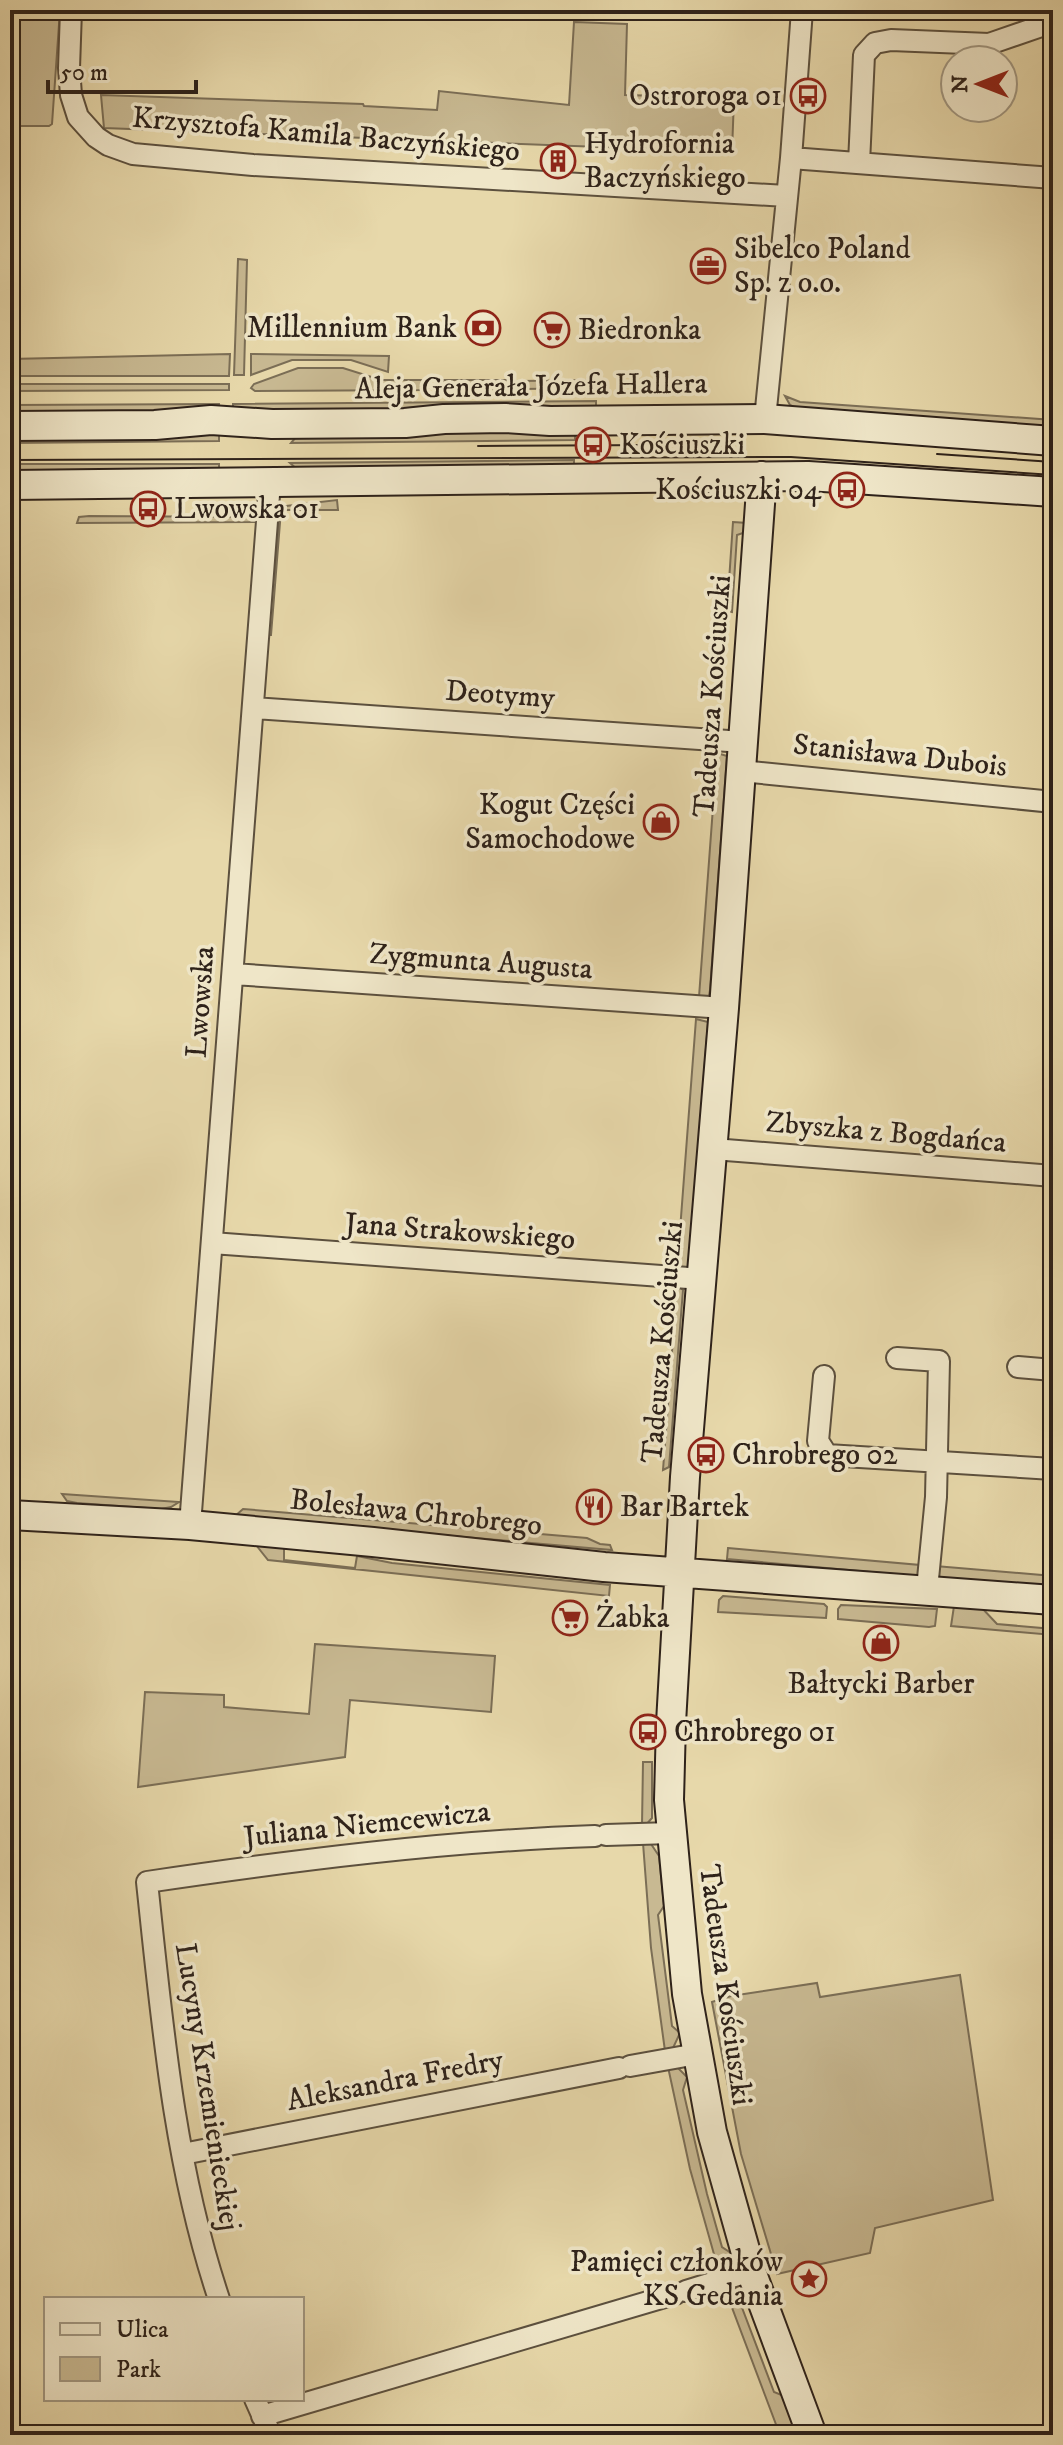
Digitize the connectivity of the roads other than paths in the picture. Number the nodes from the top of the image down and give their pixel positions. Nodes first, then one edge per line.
1 (71, 10) edge
2 (802, 10) edge
3 (1053, 22) edge
4 (791, 158) junction
5 (859, 163) junction
6 (1053, 178) edge
7 (786, 196) junction
8 (765, 419) junction
9 (10, 426) edge
10 (1053, 441) edge
11 (762, 476) junction
12 (270, 482) junction
13 (10, 485) edge
14 (1053, 492) edge
15 (253, 708) junction
16 (743, 742) junction
17 (741, 771) junction
18 (1053, 802) edge
19 (233, 974) junction
20 (724, 1008) junction
21 (713, 1149) junction
22 (1053, 1176) edge
23 (212, 1243) junction
24 (702, 1279) junction
25 (897, 1358) dead end
26 (1018, 1367) dead end
27 (1053, 1370) edge
28 (824, 1376) dead end
29 (937, 1461) junction
30 (1053, 1469) edge
31 (10, 1515) edge
32 (190, 1525) junction
33 (680, 1572) junction
34 (927, 1589) junction
35 (1053, 1600) edge
36 (671, 1833) junction
37 (147, 1882) joint
38 (697, 2054) junction
39 (183, 2154) junction
40 (751, 2271) junction
41 (218, 2297) edge
42 (263, 2417) edge
43 (812, 2435) edge

1 - 7 street, Krzysztofa Kamila Baczyńskiego
2 - 4 street
3 - 5 street
4 - 5 street
4 - 7 street
5 - 6 street
7 - 8 street
8 - 9 street, Aleja Generała Józefa Hallera
8 - 10 street, Aleja Generała Józefa Hallera
11 - 12 street
11 - 14 street
11 - 16 street, Tadeusza Kościuszki
12 - 13 street
12 - 15 street, Lwowska
15 - 16 street, Deotymy
15 - 19 street, Lwowska
16 - 17 street, Tadeusza Kościuszki
17 - 18 street, Stanisława Dubois
17 - 20 street, Tadeusza Kościuszki
19 - 20 street, Zygmunta Augusta
19 - 23 street, Lwowska
20 - 21 street, Tadeusza Kościuszki
21 - 22 street, Zbyszka z Bogdańca
21 - 24 street, Tadeusza Kościuszki
23 - 24 street, Jana Strakowskiego
23 - 32 street, Lwowska
24 - 33 street, Tadeusza Kościuszki
25 - 29 street
26 - 27 street
28 - 29 street
29 - 30 street
29 - 34 street
31 - 32 street, Bolesława Chrobrego
32 - 33 street, Bolesława Chrobrego
33 - 34 street, Bolesława Chrobrego
33 - 36 street, Tadeusza Kościuszki
34 - 35 street, Bolesława Chrobrego
36 - 37 street, Juliana Niemcewicza
36 - 38 street, Tadeusza Kościuszki
37 - 39 street, Lucyny Krzemienieckiej
38 - 39 street, Aleksandra Fredry
38 - 40 street, Tadeusza Kościuszki
39 - 41 street, Lucyny Krzemienieckiej
40 - 42 street
40 - 43 street, Tadeusza Kościuszki

